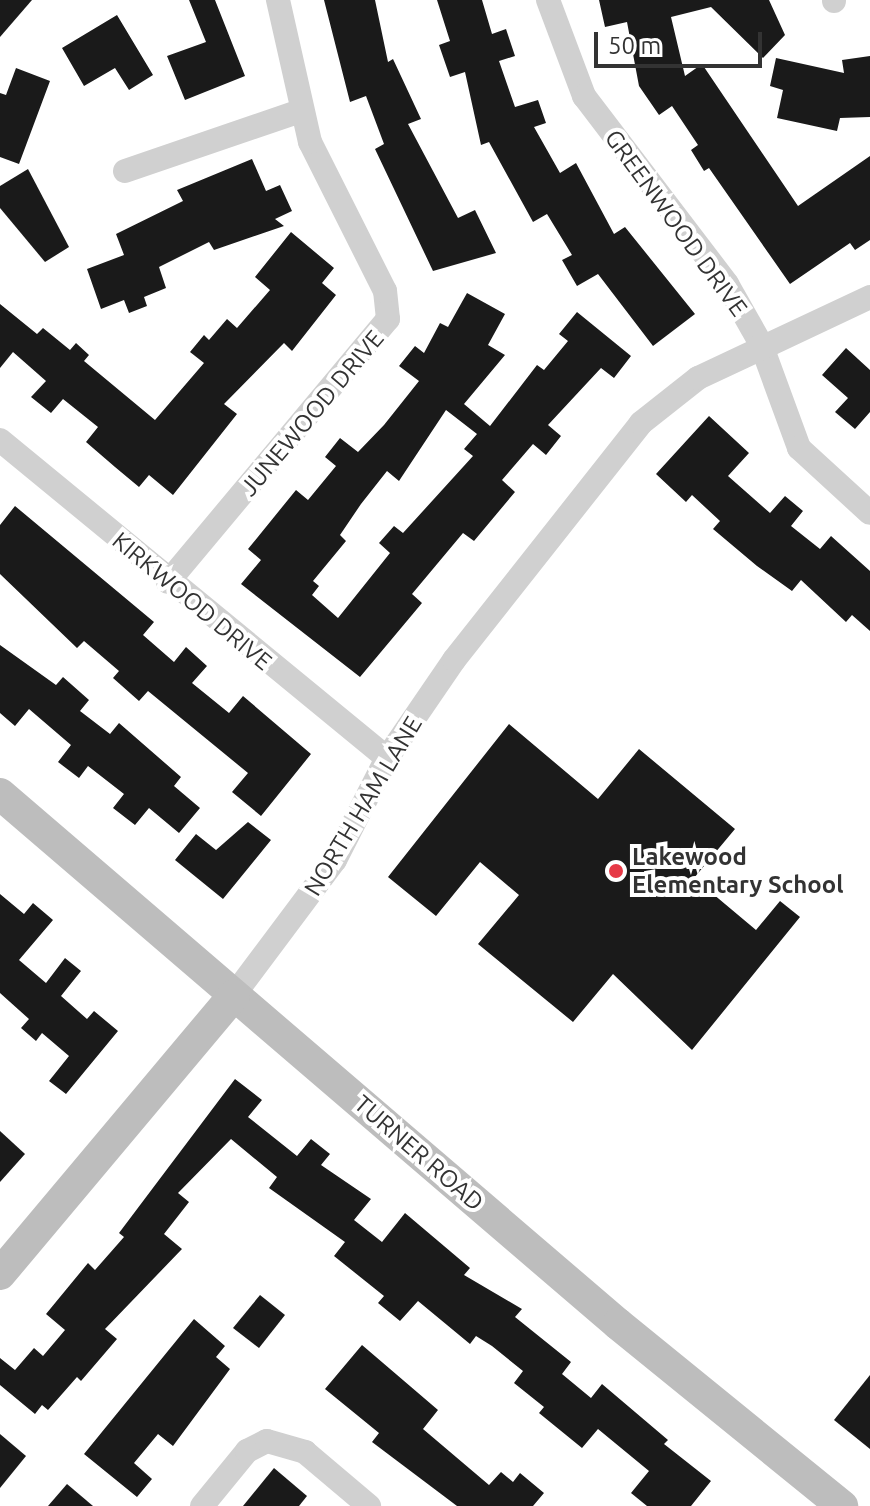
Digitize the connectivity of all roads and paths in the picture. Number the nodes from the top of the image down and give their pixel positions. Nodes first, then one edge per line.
1 (278, 0) edge
2 (548, 0) edge
3 (300, 111) junction
4 (125, 171) dead end
5 (870, 297) edge
6 (761, 344) junction
7 (0, 440) edge
8 (870, 513) edge
9 (168, 582) junction
10 (387, 758) junction
11 (0, 794) edge
12 (234, 995) junction
13 (0, 1274) edge
14 (202, 1506) edge
15 (369, 1506) edge
16 (842, 1506) edge

1 - 3 street, JUNEWOOD DRIVE
2 - 6 street, GREENWOOD DRIVE
3 - 4 street
3 - 9 street, JUNEWOOD DRIVE
5 - 6 street, NORTH HAM LANE
6 - 8 street, GREENWOOD DRIVE
6 - 10 street, NORTH HAM LANE
7 - 9 street, KIRKWOOD DRIVE
9 - 10 street, KIRKWOOD DRIVE
10 - 12 street, NORTH HAM LANE
11 - 12 main road, TURNER ROAD
12 - 13 main road, NORTH HAM LANE
12 - 16 main road, TURNER ROAD
14 - 15 street

